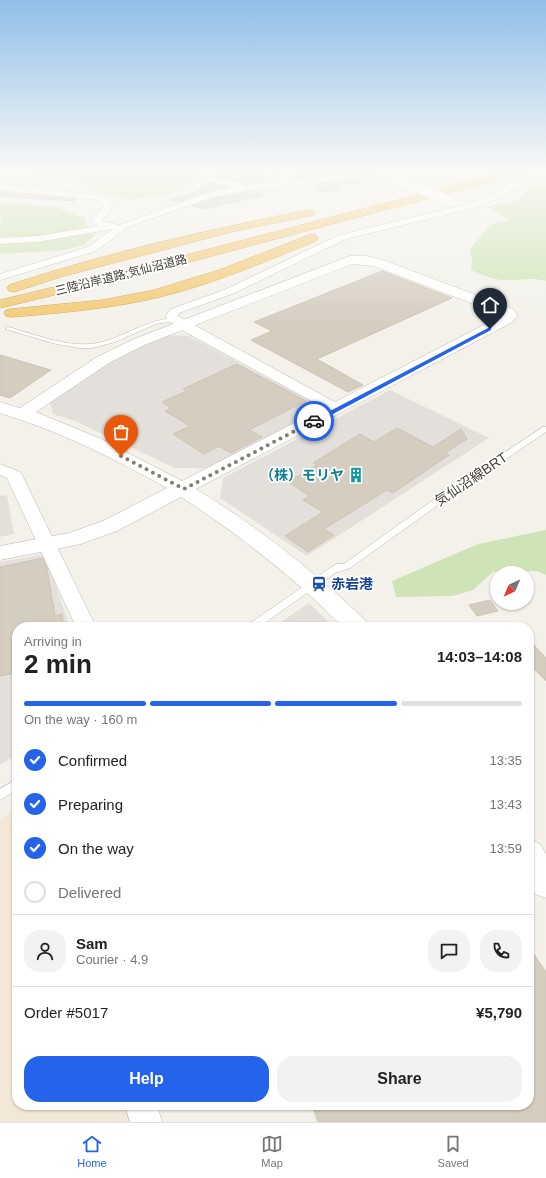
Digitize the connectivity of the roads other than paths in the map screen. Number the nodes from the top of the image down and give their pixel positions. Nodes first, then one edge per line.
1 (101, 223) edge
2 (125, 223) edge
3 (257, 223) edge
4 (306, 223) edge
5 (319, 223) edge
6 (352, 223) edge
7 (400, 223) edge
8 (114, 227) junction
9 (0, 241) edge
10 (0, 277) edge
11 (0, 294) edge
12 (34, 294) junction
13 (0, 300) edge
14 (0, 304) edge
15 (0, 314) edge
16 (179, 323) junction
17 (8, 329) dead end
18 (0, 407) edge
19 (337, 409) junction
20 (22, 414) junction
21 (546, 428) edge
22 (0, 469) edge
23 (184, 489) junction
24 (48, 544) junction
25 (0, 553) edge
26 (315, 584) junction
27 (266, 618) junction
28 (84, 622) edge
29 (260, 622) edge
30 (263, 622) edge
31 (353, 622) edge
32 (12, 787) edge
33 (0, 795) edge
34 (534, 863) edge
35 (546, 883) edge
36 (142, 1110) edge
37 (146, 1122) edge

1 - 8 street
2 - 8 street
3 - 11 highway
4 - 12 highway, 三陸沿岸道路;気仙沼道路
5 - 12 highway, 三陸沿岸道路;気仙沼道路
6 - 15 highway
7 - 16 street
8 - 9 street
8 - 10 street
12 - 13 highway, 三陸沿岸道路;気仙沼道路
12 - 14 highway, 三陸沿岸道路;気仙沼道路
16 - 17 lane
16 - 19 street
16 - 19 street
16 - 20 street
18 - 20 street
19 - 23 street
20 - 23 street
21 - 26 lane, 気仙沼線BRT
22 - 24 street
23 - 24 street
23 - 26 street
24 - 25 street
24 - 28 street
26 - 27 lane, 気仙沼線BRT
26 - 31 street
27 - 29 lane, 気仙沼線BRT
27 - 30 lane, 気仙沼線BRT
32 - 33 lane
34 - 35 street
36 - 37 street

